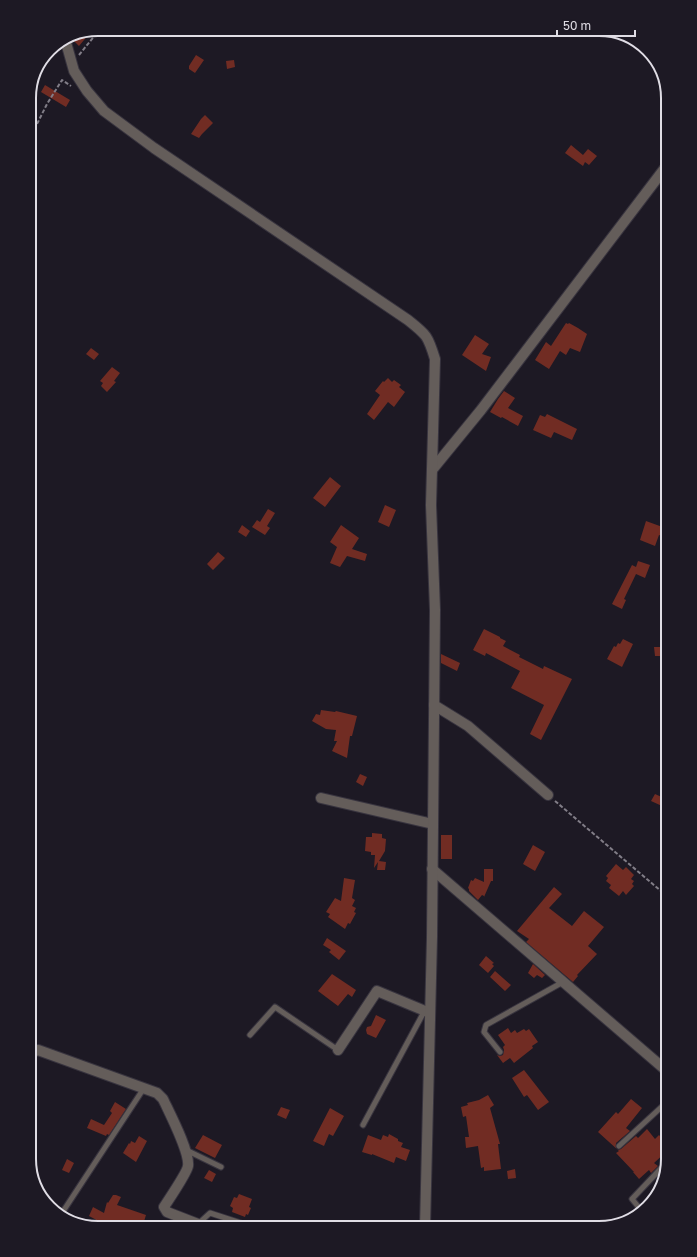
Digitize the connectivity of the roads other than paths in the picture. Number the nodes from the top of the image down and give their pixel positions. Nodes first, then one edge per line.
1 (66, 45) edge
2 (661, 173) edge
3 (432, 470) junction
4 (434, 705) junction
5 (548, 795) road end
6 (322, 798) dead end
7 (433, 824) junction
8 (432, 869) junction
9 (563, 982) junction
10 (427, 1011) junction
11 (250, 1035) dead end
12 (338, 1050) joint
13 (36, 1051) edge
14 (500, 1052) dead end
15 (661, 1066) edge
16 (144, 1088) junction
17 (661, 1107) edge
18 (363, 1125) dead end
19 (619, 1146) dead end
20 (186, 1150) junction
21 (221, 1167) dead end
22 (660, 1170) edge
23 (638, 1207) edge
24 (64, 1211) edge
25 (187, 1221) edge
26 (203, 1221) edge
27 (234, 1221) edge
28 (425, 1221) edge

1 - 3 street
2 - 3 street
3 - 4 street
4 - 5 street
4 - 7 street
6 - 7 street
7 - 8 street
8 - 9 street
8 - 10 street
9 - 14 lane
9 - 15 street
10 - 12 street
10 - 18 lane
10 - 28 street
11 - 12 lane
13 - 16 street
16 - 20 street
16 - 24 lane
17 - 19 lane
20 - 21 lane
20 - 25 street
22 - 23 lane
26 - 27 lane

